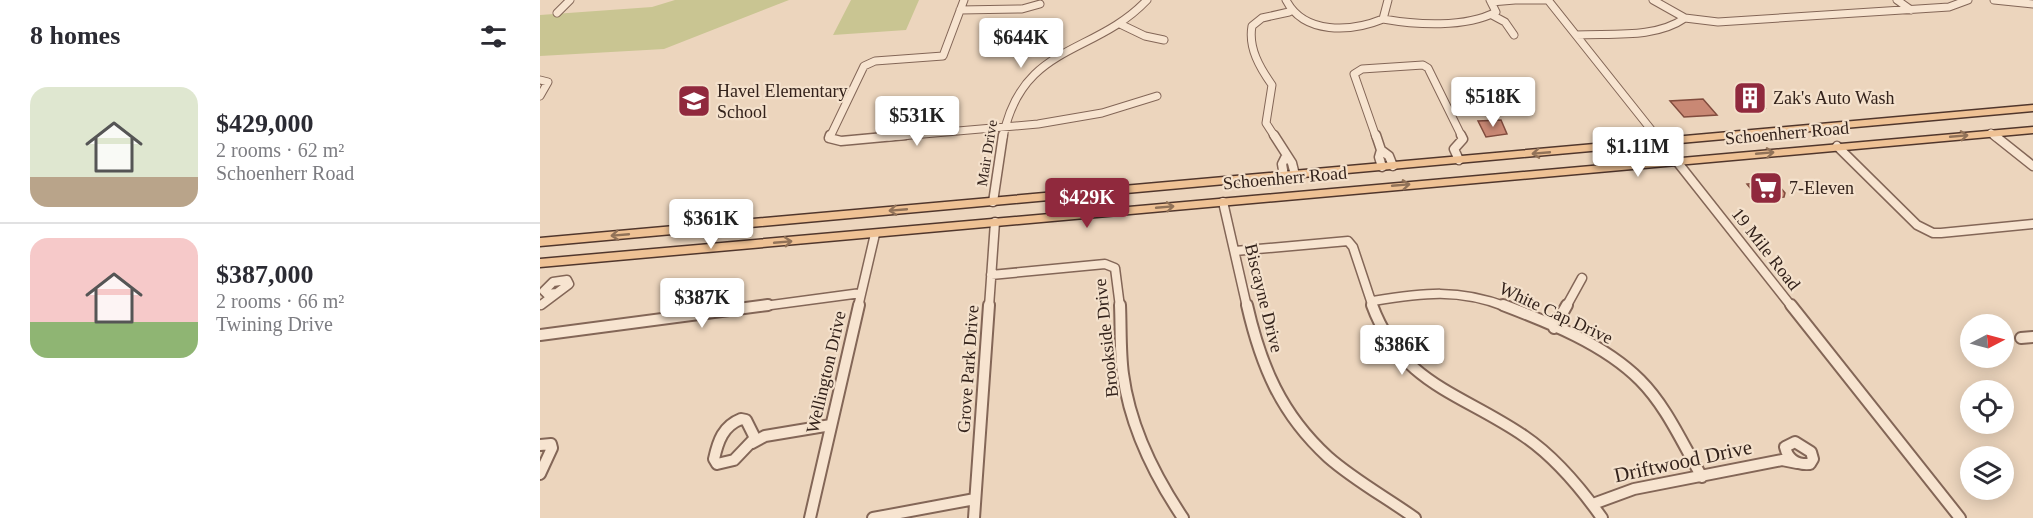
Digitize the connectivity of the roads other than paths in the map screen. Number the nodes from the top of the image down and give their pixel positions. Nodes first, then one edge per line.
1 (570, 0) edge
2 (964, 0) edge
3 (1147, 0) edge
4 (1286, 0) edge
5 (1388, 0) edge
6 (1515, 0) edge
7 (1548, 0) edge
8 (1653, 0) edge
9 (1897, 0) edge
10 (1968, 0) edge
11 (1994, 0) edge
12 (1491, 1) edge
13 (1040, 4) dead end
14 (2033, 4) edge
15 (960, 10) junction
16 (1911, 10) junction
17 (1289, 12) junction
18 (557, 13) dead end
19 (1492, 15) junction
20 (1685, 18) junction
21 (1383, 19) junction
22 (1120, 24) junction
23 (1514, 35) dead end
24 (1576, 35) junction
25 (1164, 40) dead end
26 (544, 81) edge
27 (540, 96) edge
28 (1157, 96) dead end
29 (2033, 108) edge
30 (1858, 125) junction
31 (1003, 127) junction
32 (2033, 129) edge
33 (1991, 133) junction
34 (1660, 142) junction
35 (1866, 144) junction
36 (1837, 146) junction
37 (1493, 158) junction
38 (1459, 160) junction
39 (1674, 160) junction
40 (2033, 166) edge
41 (1387, 167) junction
42 (1357, 170) junction
43 (1290, 176) junction
44 (1489, 177) junction
45 (1353, 190) junction
46 (993, 202) junction
47 (1223, 202) junction
48 (845, 215) junction
49 (995, 222) junction
50 (2033, 224) edge
51 (706, 227) junction
52 (874, 234) junction
53 (819, 239) junction
54 (540, 242) edge
55 (683, 251) junction
56 (1234, 251) junction
57 (540, 263) edge
58 (991, 275) junction
59 (1582, 278) dead end
60 (545, 293) junction
61 (558, 293) junction
62 (861, 293) junction
63 (1373, 301) junction
64 (541, 306) edge
65 (1554, 328) junction
66 (540, 335) edge
67 (2033, 337) edge
68 (2020, 338) dead end
69 (831, 425) junction
70 (759, 434) junction
71 (540, 445) edge
72 (1784, 455) junction
73 (540, 474) edge
74 (1702, 477) junction
75 (975, 499) junction
76 (1593, 504) junction
77 (810, 518) edge
78 (873, 518) edge
79 (974, 518) edge
80 (1183, 518) edge
81 (1415, 518) edge
82 (1602, 518) edge
83 (1960, 518) edge

1 - 18 street
2 - 15 street
3 - 22 street, Mair Drive
4 - 17 street
5 - 21 street
6 - 7 street
6 - 12 street
7 - 24 street, 19 Mile Road
8 - 20 street
9 - 16 street
10 - 16 street
11 - 14 street
12 - 19 street
13 - 15 street
15 - 31 street
16 - 20 street
17 - 21 street
17 - 43 street
19 - 21 street
19 - 23 street
20 - 24 street
22 - 25 street
22 - 31 street, Mair Drive
24 - 34 street, 19 Mile Road
26 - 27 street
28 - 31 street
29 - 30 main road, Schoenherr Road
30 - 34 main road, Schoenherr Road
30 - 35 main road
31 - 46 street, Mair Drive
32 - 33 main road, Schoenherr Road
35 -> 33 main road, Schoenherr Road
33 - 40 street
34 -> 37 main road, Schoenherr Road
34 - 39 street, 19 Mile Road
35 - 36 main road, Schoenherr Road
39 -> 36 main road, Schoenherr Road
36 - 50 street
37 - 38 main road, Schoenherr Road
37 - 44 main road
38 - 41 main road, Schoenherr Road
38 - 41 street
39 - 44 main road, Schoenherr Road
39 - 83 street, 19 Mile Road
41 - 42 main road, Schoenherr Road
42 - 43 main road, Schoenherr Road
42 - 45 main road
43 - 46 main road, Schoenherr Road
45 -> 44 main road, Schoenherr Road
45 - 47 main road, Schoenherr Road
46 -> 48 main road, Schoenherr Road
49 -> 47 main road, Schoenherr Road
47 - 56 street, Biscayne Drive
48 - 51 main road, Schoenherr Road
48 - 53 main road
49 - 52 main road, Schoenherr Road
49 - 58 street, Grove Park Drive
51 -> 54 main road, Schoenherr Road
51 - 55 main road
52 - 53 main road, Schoenherr Road
52 - 62 street, Wellington Drive
55 -> 53 main road, Schoenherr Road
55 - 57 main road, Schoenherr Road
56 - 63 street
56 - 81 street, Biscayne Drive
58 - 75 street, Grove Park Drive
58 - 80 street, Brookside Drive
59 - 65 street
60 - 61 street
60 - 61 street
60 - 64 street
61 - 64 street
62 - 66 street
62 - 69 street, Wellington Drive
63 - 65 street, White Cap Drive
63 - 76 street
65 - 74 street, White Cap Drive
67 - 68 street
69 - 70 street
69 - 77 street, Wellington Drive
70 - 70 street
71 - 73 street
72 - 72 street, Driftwood Drive
72 - 74 street, Driftwood Drive
74 - 76 street, Driftwood Drive
75 - 78 street
75 - 79 street, Grove Park Drive
76 - 82 street

